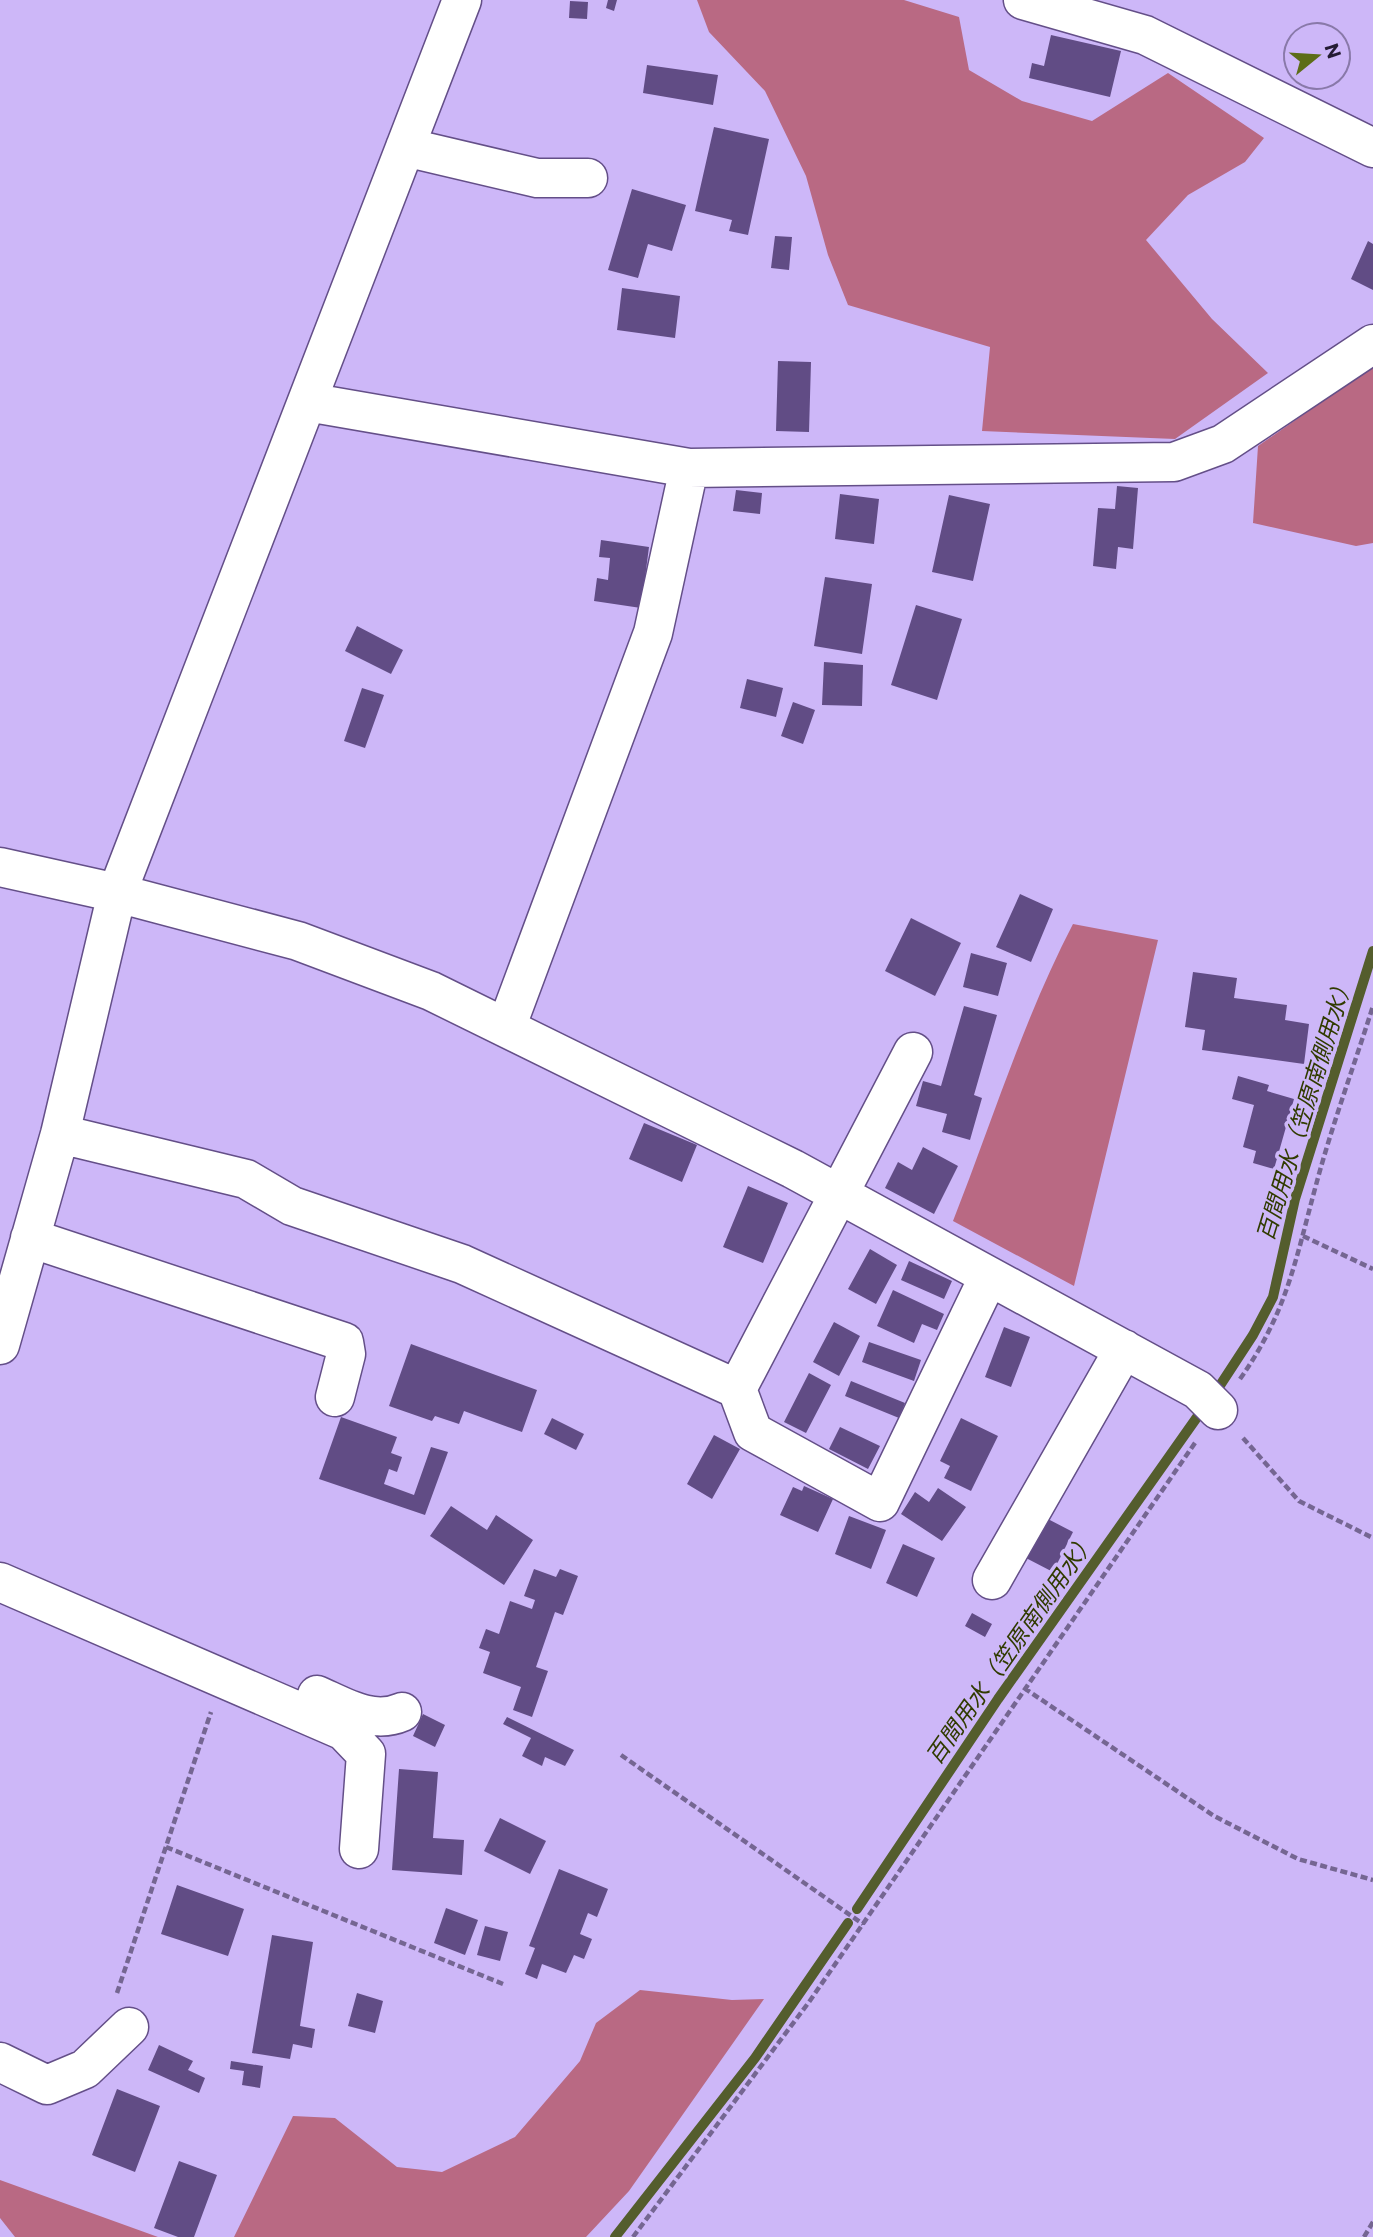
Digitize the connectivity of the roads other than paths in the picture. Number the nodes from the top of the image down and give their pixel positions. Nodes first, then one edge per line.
1 (462, 0) edge
2 (1023, 0) edge
3 (405, 147) junction
4 (1373, 148) edge
5 (588, 178) dead end
6 (1373, 344) edge
7 (307, 401) junction
8 (689, 468) junction
9 (0, 867) edge
10 (117, 893) junction
11 (506, 1028) junction
12 (913, 1052) dead end
13 (60, 1134) junction
14 (838, 1194) junction
15 (30, 1238) junction
16 (989, 1276) junction
17 (0, 1345) edge
18 (1124, 1349) junction
19 (737, 1389) junction
20 (335, 1397) dead end
21 (1218, 1410) road end
22 (0, 1558) edge
23 (992, 1580) dead end
24 (0, 1582) edge
25 (402, 1712) dead end
26 (359, 1849) dead end
27 (122, 2013) road end
28 (0, 2062) edge

1 - 3 street
2 - 4 street
3 - 5 street
3 - 7 street
6 - 8 street
7 - 8 street
7 - 10 street
8 - 11 street
9 - 10 street
10 - 11 street
10 - 13 street
11 - 14 street
12 - 14 street
13 - 15 street
13 - 19 street
14 - 16 street
14 - 19 street
15 - 17 street
15 - 20 street
16 - 18 street
16 - 19 street
18 - 21 street
18 - 23 street
22 - 25 street
24 - 26 street
27 - 28 street

